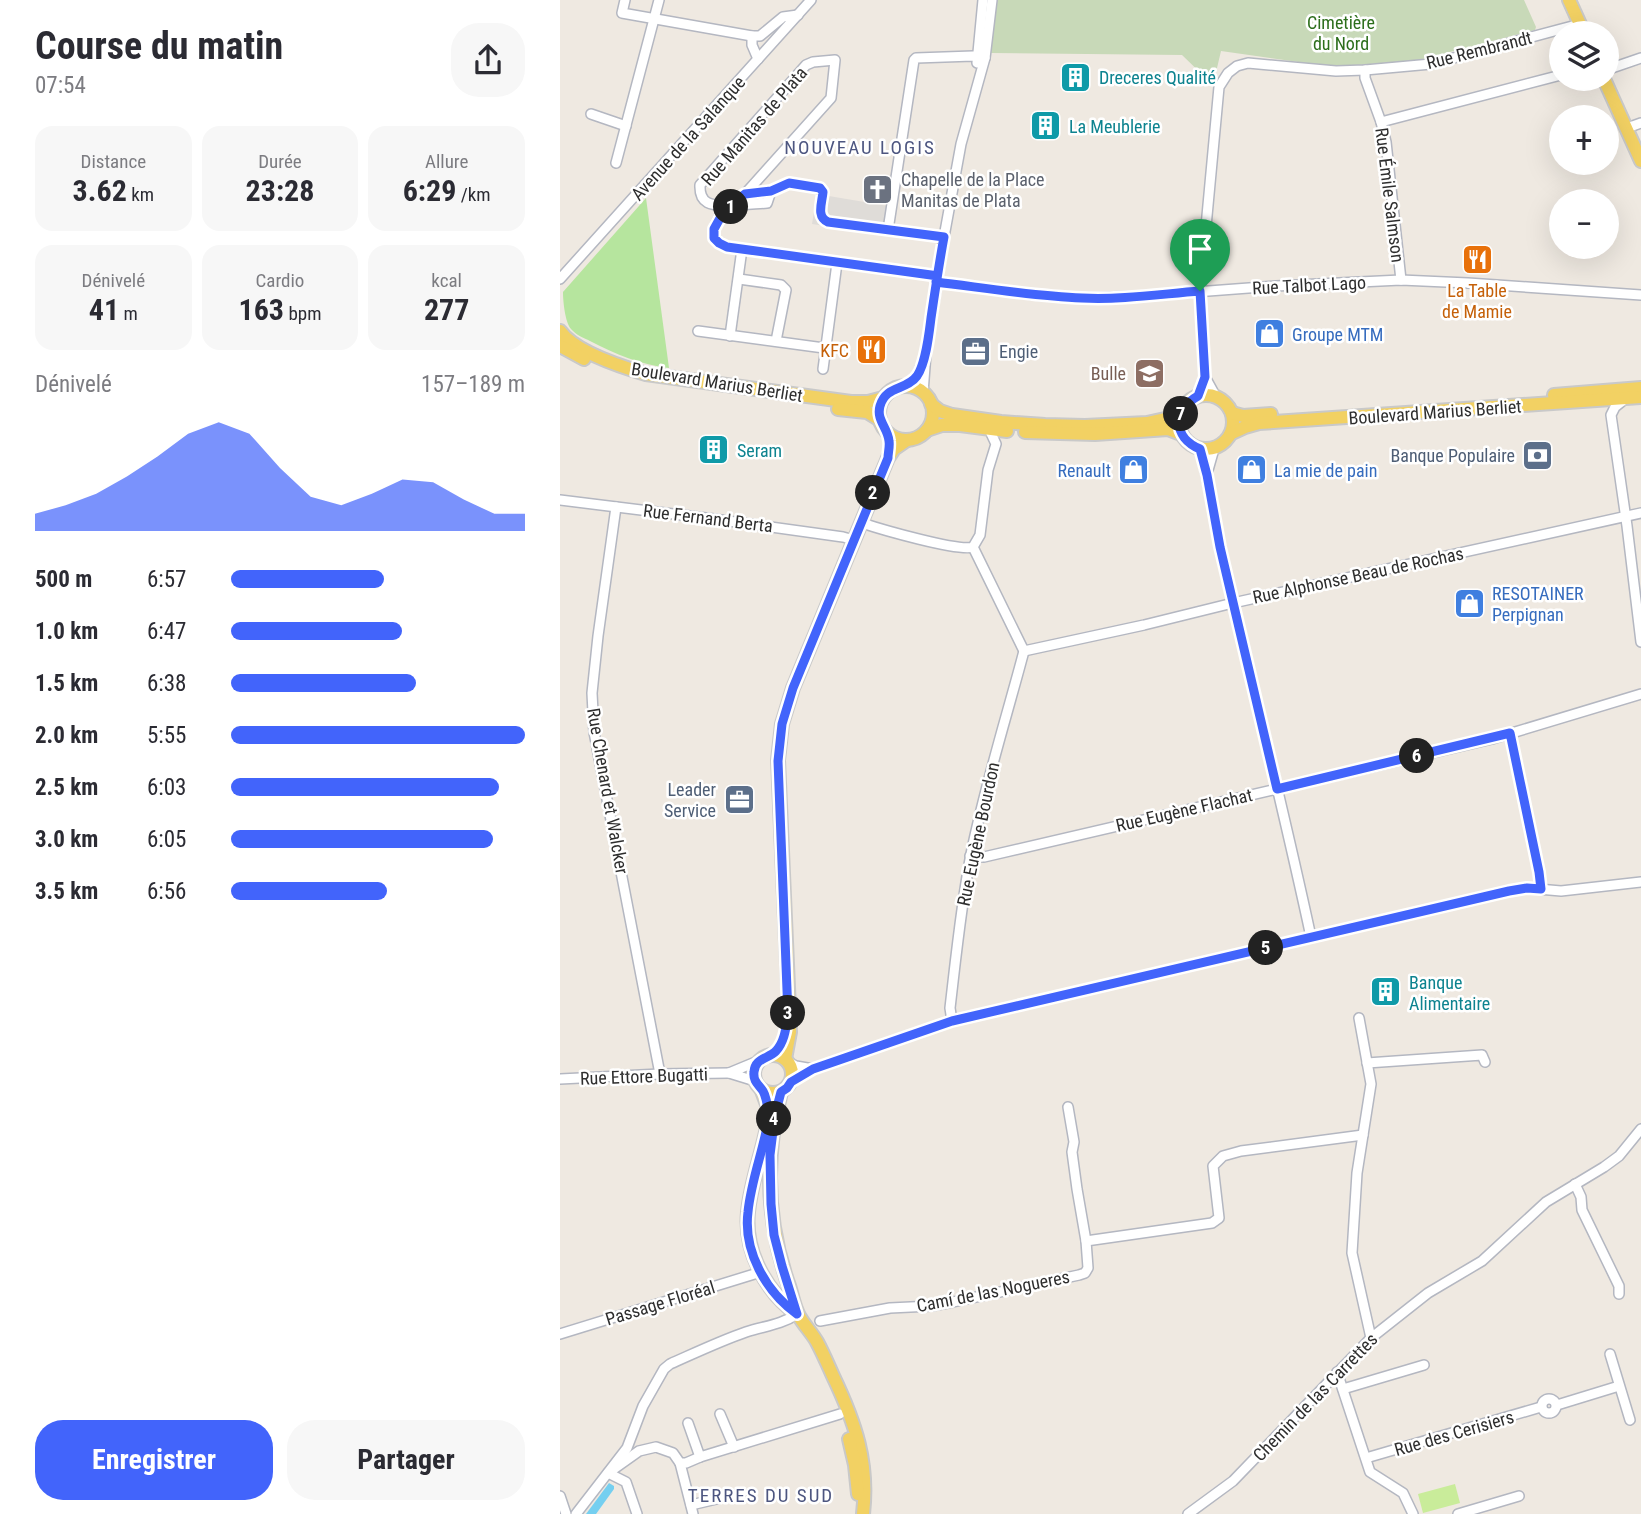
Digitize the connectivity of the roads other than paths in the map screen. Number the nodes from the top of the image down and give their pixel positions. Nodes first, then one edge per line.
1 (625, 0) edge
2 (659, 0) edge
3 (811, 0) edge
4 (983, 0) edge
5 (992, 0) edge
6 (1569, 0) edge
7 (798, 15) junction
8 (654, 19) junction
9 (1579, 21) edge
10 (756, 36) junction
11 (1549, 36) edge
12 (770, 46) junction
13 (982, 57) junction
14 (1641, 58) edge
15 (758, 59) junction
16 (1619, 65) edge
17 (1365, 70) junction
18 (1549, 78) edge
19 (1610, 91) edge
20 (591, 114) dead end
21 (1381, 122) junction
22 (1641, 123) edge
23 (626, 126) junction
24 (1627, 128) junction
25 (1641, 161) edge
26 (616, 163) dead end
27 (764, 173) junction
28 (775, 189) junction
29 (745, 194) junction
30 (732, 206) junction
31 (888, 230) junction
32 (944, 237) junction
33 (742, 249) junction
34 (837, 263) junction
35 (562, 277) edge
36 (738, 279) junction
37 (937, 279) junction
38 (1401, 280) junction
39 (560, 285) edge
40 (1200, 291) junction
41 (1641, 295) edge
42 (560, 331) edge
43 (698, 331) dead end
44 (730, 335) junction
45 (776, 341) junction
46 (560, 346) edge
47 (824, 348) junction
48 (926, 353) junction
49 (823, 369) dead end
50 (1205, 377) junction
51 (905, 386) junction
52 (1641, 388) edge
53 (1198, 396) junction
54 (1216, 397) junction
55 (1641, 397) edge
56 (883, 398) junction
57 (927, 398) junction
58 (1625, 399) junction
59 (1182, 410) junction
60 (1232, 412) junction
61 (880, 420) junction
62 (989, 429) junction
63 (927, 430) junction
64 (886, 432) junction
65 (1231, 433) junction
66 (1181, 434) junction
67 (907, 440) junction
68 (1200, 449) junction
69 (1214, 449) junction
70 (888, 458) junction
71 (1207, 475) junction
72 (560, 500) edge
73 (616, 506) junction
74 (1641, 513) edge
75 (1626, 516) junction
76 (862, 523) junction
77 (854, 541) junction
78 (973, 547) junction
79 (1233, 603) junction
80 (1641, 642) edge
81 (1024, 651) junction
82 (1641, 694) edge
83 (1510, 733) junction
84 (1277, 789) junction
85 (970, 856) junction
86 (1641, 882) edge
87 (1541, 889) junction
88 (1311, 937) junction
89 (788, 1015) junction
90 (1359, 1018) dead end
91 (952, 1021) junction
92 (771, 1055) junction
93 (787, 1060) junction
94 (758, 1061) junction
95 (1485, 1062) dead end
96 (1367, 1063) junction
97 (813, 1069) junction
98 (729, 1073) junction
99 (660, 1074) junction
100 (560, 1079) edge
101 (791, 1082) junction
102 (759, 1086) junction
103 (781, 1092) junction
104 (1068, 1107) dead end
105 (1641, 1129) edge
106 (1363, 1135) junction
107 (1575, 1184) junction
108 (1086, 1241) junction
109 (782, 1266) junction
110 (761, 1272) junction
111 (1619, 1294) dead end
112 (797, 1314) junction
113 (820, 1321) dead end
114 (805, 1325) junction
115 (560, 1334) edge
116 (1371, 1338) junction
117 (1610, 1354) dead end
118 (1424, 1365) dead end
119 (1338, 1372) junction
120 (1619, 1386) junction
121 (1343, 1389) junction
122 (720, 1414) dead end
123 (840, 1414) junction
124 (1630, 1420) dead end
125 (688, 1423) dead end
126 (734, 1447) junction
127 (700, 1457) junction
128 (1366, 1458) junction
129 (680, 1463) junction
130 (608, 1473) junction
131 (742, 1493) dead end
132 (560, 1496) edge
133 (1520, 1496) dead end
134 (692, 1510) edge
135 (566, 1514) edge
136 (576, 1514) edge
137 (638, 1514) edge
138 (862, 1514) edge
139 (1188, 1514) edge
140 (1413, 1514) edge
141 (1458, 1514) edge

1 - 8 street
2 - 8 street
3 - 7 street, Avenue de la Salanque
4 - 13 street
5 - 13 street
6 - 9 main road
7 - 10 street
7 - 12 street, Avenue de la Salanque
8 - 10 street
8 - 23 street
10 - 12 street
10 - 15 street
11 - 17 street, Rue Rembrandt
12 - 15 street, Avenue de la Salanque
13 - 31 street
13 - 32 street
14 - 16 street
15 - 35 street, Avenue de la Salanque
17 - 21 street, Rue Émile Salmson
17 - 40 street, Rue Rembrandt
18 - 21 street
19 - 24 main road
20 - 23 street
21 - 38 street, Rue Émile Salmson
22 - 24 street
23 - 26 street
24 - 25 main road
27 - 28 street
27 - 29 street, Rue Manitas de Plata
27 - 30 street, Rue Manitas de Plata
28 - 29 street
28 - 30 street
28 - 31 street
29 - 30 street, Rue Manitas de Plata
30 - 33 street, Rue Talbot Lago
31 - 32 street
32 - 37 street
33 - 34 street, Rue Talbot Lago
33 - 36 street
34 - 37 street, Rue Talbot Lago
34 - 47 street
35 - 39 street, Avenue de la Salanque
36 - 44 street
36 - 45 street
37 - 40 street, Rue Talbot Lago
37 - 48 street
38 - 40 street, Rue Talbot Lago
38 - 41 street, Rue Talbot Lago
40 - 50 street
42 - 56 main road, Boulevard Marius Berliet
43 - 44 street
44 - 45 street
45 - 47 street
46 - 61 main road, Boulevard Marius Berliet
47 - 49 street
48 - 51 street
48 - 57 street
50 - 53 street
50 - 54 street
51 - 56 main road
51 - 57 main road
52 - 60 main road, Boulevard Marius Berliet
53 - 54 main road
53 - 59 main road
54 - 60 main road
55 - 58 main road, Boulevard Marius Berliet
56 - 61 main road
57 - 59 main road
57 - 63 main road
58 - 65 main road, Boulevard Marius Berliet
58 - 75 street
59 - 66 main road
60 - 65 main road
61 - 64 main road
62 - 63 main road
62 - 66 main road
62 - 78 street
63 - 67 main road
64 - 67 main road
64 - 70 main road
65 - 69 main road
66 - 68 main road
67 - 70 main road
68 - 69 main road
68 - 71 street
69 - 71 street
70 - 76 main road
71 - 79 street
72 - 73 street, Rue Fernand Berta
73 - 77 street, Rue Fernand Berta
73 - 99 street, Rue Chenard et Walcker
74 - 75 street, Rue Alphonse Beau de Rochas
75 - 79 street, Rue Alphonse Beau de Rochas
75 - 80 street
76 - 77 main road
76 - 78 street
77 - 89 main road
78 - 81 street
79 - 81 street, Rue Alphonse Beau de Rochas
79 - 84 street
81 - 85 street, Rue Eugène Bourdon
82 - 83 street, Rue Eugène Flachat
83 - 84 street, Rue Eugène Flachat
83 - 87 street
84 - 85 street, Rue Eugène Flachat
84 - 88 street
85 - 91 street, Rue Eugène Bourdon
86 - 87 street
87 - 88 street
88 - 91 street
89 - 92 main road
89 - 93 main road
90 - 96 street
91 - 97 street
92 - 93 main road
92 - 94 main road
93 - 97 street
93 - 101 main road
94 - 98 street, Rue Ettore Bugatti
94 - 102 main road
95 - 96 street
96 - 106 street
97 - 101 street
98 - 99 street, Rue Ettore Bugatti
98 - 102 street, Rue Ettore Bugatti
99 - 100 street, Rue Ettore Bugatti
101 - 103 main road
102 - 103 main road
102 - 110 main road
103 - 109 main road
104 - 108 street
105 - 107 street, Chemin de las Carrettes
106 - 108 street
106 - 116 street
107 - 111 street
107 - 116 street, Chemin de las Carrettes
108 - 113 street, Camí de las Nogueres
109 - 110 main road
109 - 112 main road
110 - 112 main road
110 - 115 street, Passage Floréal
112 - 114 main road
112 - 130 street
114 - 123 main road
114 - 138 main road
116 - 119 street, Chemin de las Carrettes
117 - 120 street
118 - 121 street
119 - 121 street
119 - 139 street, Chemin de las Carrettes
120 - 124 street
120 - 128 street, Rue des Cerisiers
121 - 128 street
122 - 126 street
123 - 126 street
123 - 138 main road
125 - 127 street
126 - 127 street
127 - 129 street
128 - 140 street
129 - 130 street
129 - 134 street
130 - 136 street
130 - 137 street
131 - 134 street
132 - 135 street
133 - 141 street

